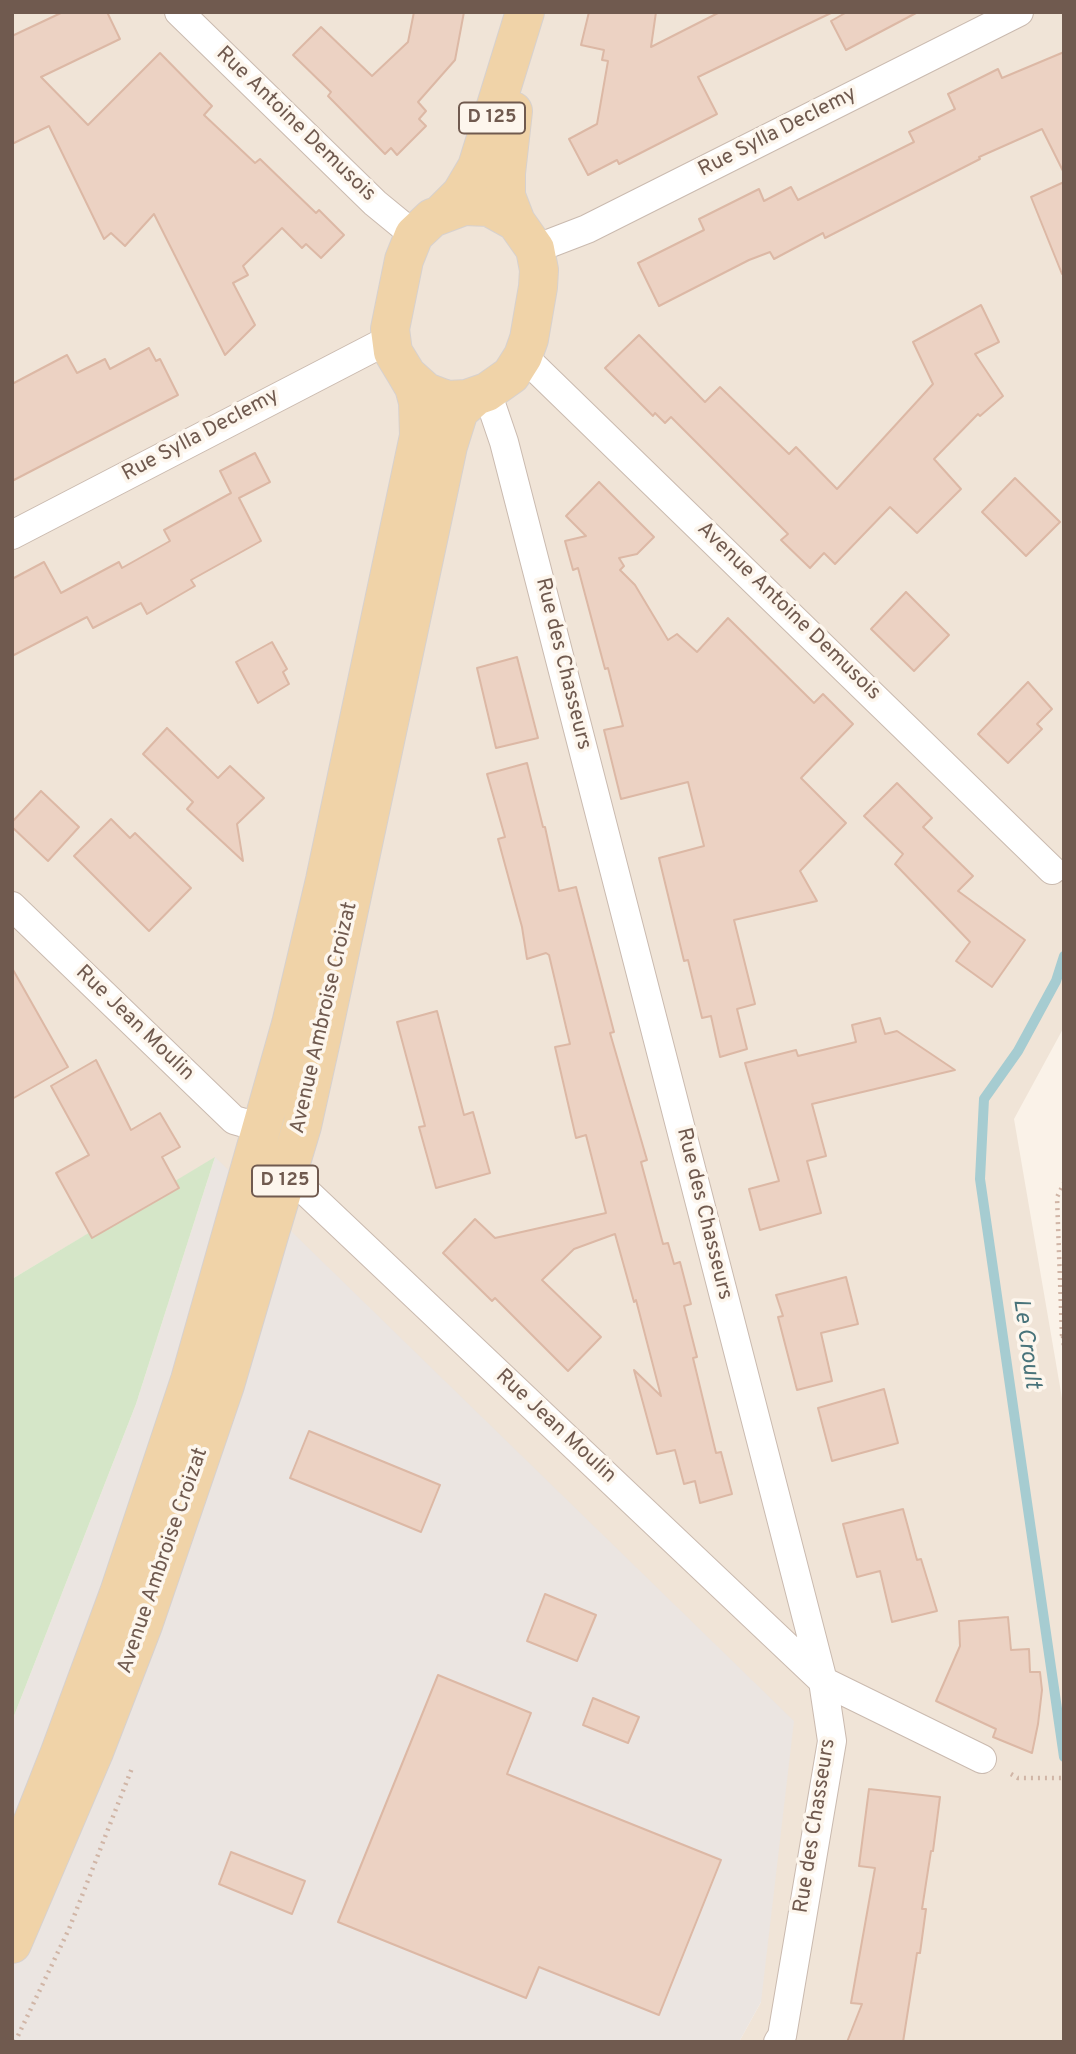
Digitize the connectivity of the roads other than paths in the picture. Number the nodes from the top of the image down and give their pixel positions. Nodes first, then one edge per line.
1 (179, 12) edge
2 (525, 12) edge
3 (1019, 12) edge
4 (427, 224) junction
5 (525, 235) junction
6 (397, 355) junction
7 (523, 356) junction
8 (481, 395) junction
9 (12, 535) edge
10 (1052, 870) dead end
11 (12, 906) edge
12 (314, 924) junction
13 (262, 1128) junction
14 (287, 1174) junction
15 (823, 1681) junction
16 (982, 1759) dead end
17 (12, 1874) edge
18 (12, 1944) edge
19 (778, 2042) edge

1 - 4 street, Rue Antoine Demusois
2 - 4 main road, D 125
2 - 5 main road, D 125
3 - 5 street, Rue Sylla Declemy
4 - 5 main road
4 - 6 main road
5 - 7 main road
6 - 8 main road
6 - 9 street, Rue Sylla Declemy
6 - 12 main road, Avenue Ambroise Croizat / D 125
7 - 8 main road
7 - 10 street, Avenue Antoine Demusois
8 - 14 main road, Avenue Ambroise Croizat / D 125
8 - 15 street, Rue des Chasseurs
11 - 13 street, Rue Jean Moulin
12 - 13 main road, Avenue Ambroise Croizat / D 125
12 - 14 street
13 - 17 main road, Avenue Ambroise Croizat / D 125
14 - 15 street, Rue Jean Moulin
14 - 18 main road, Avenue Ambroise Croizat / D 125
15 - 16 street, Rue Jean Moulin
15 - 19 street, Rue des Chasseurs

